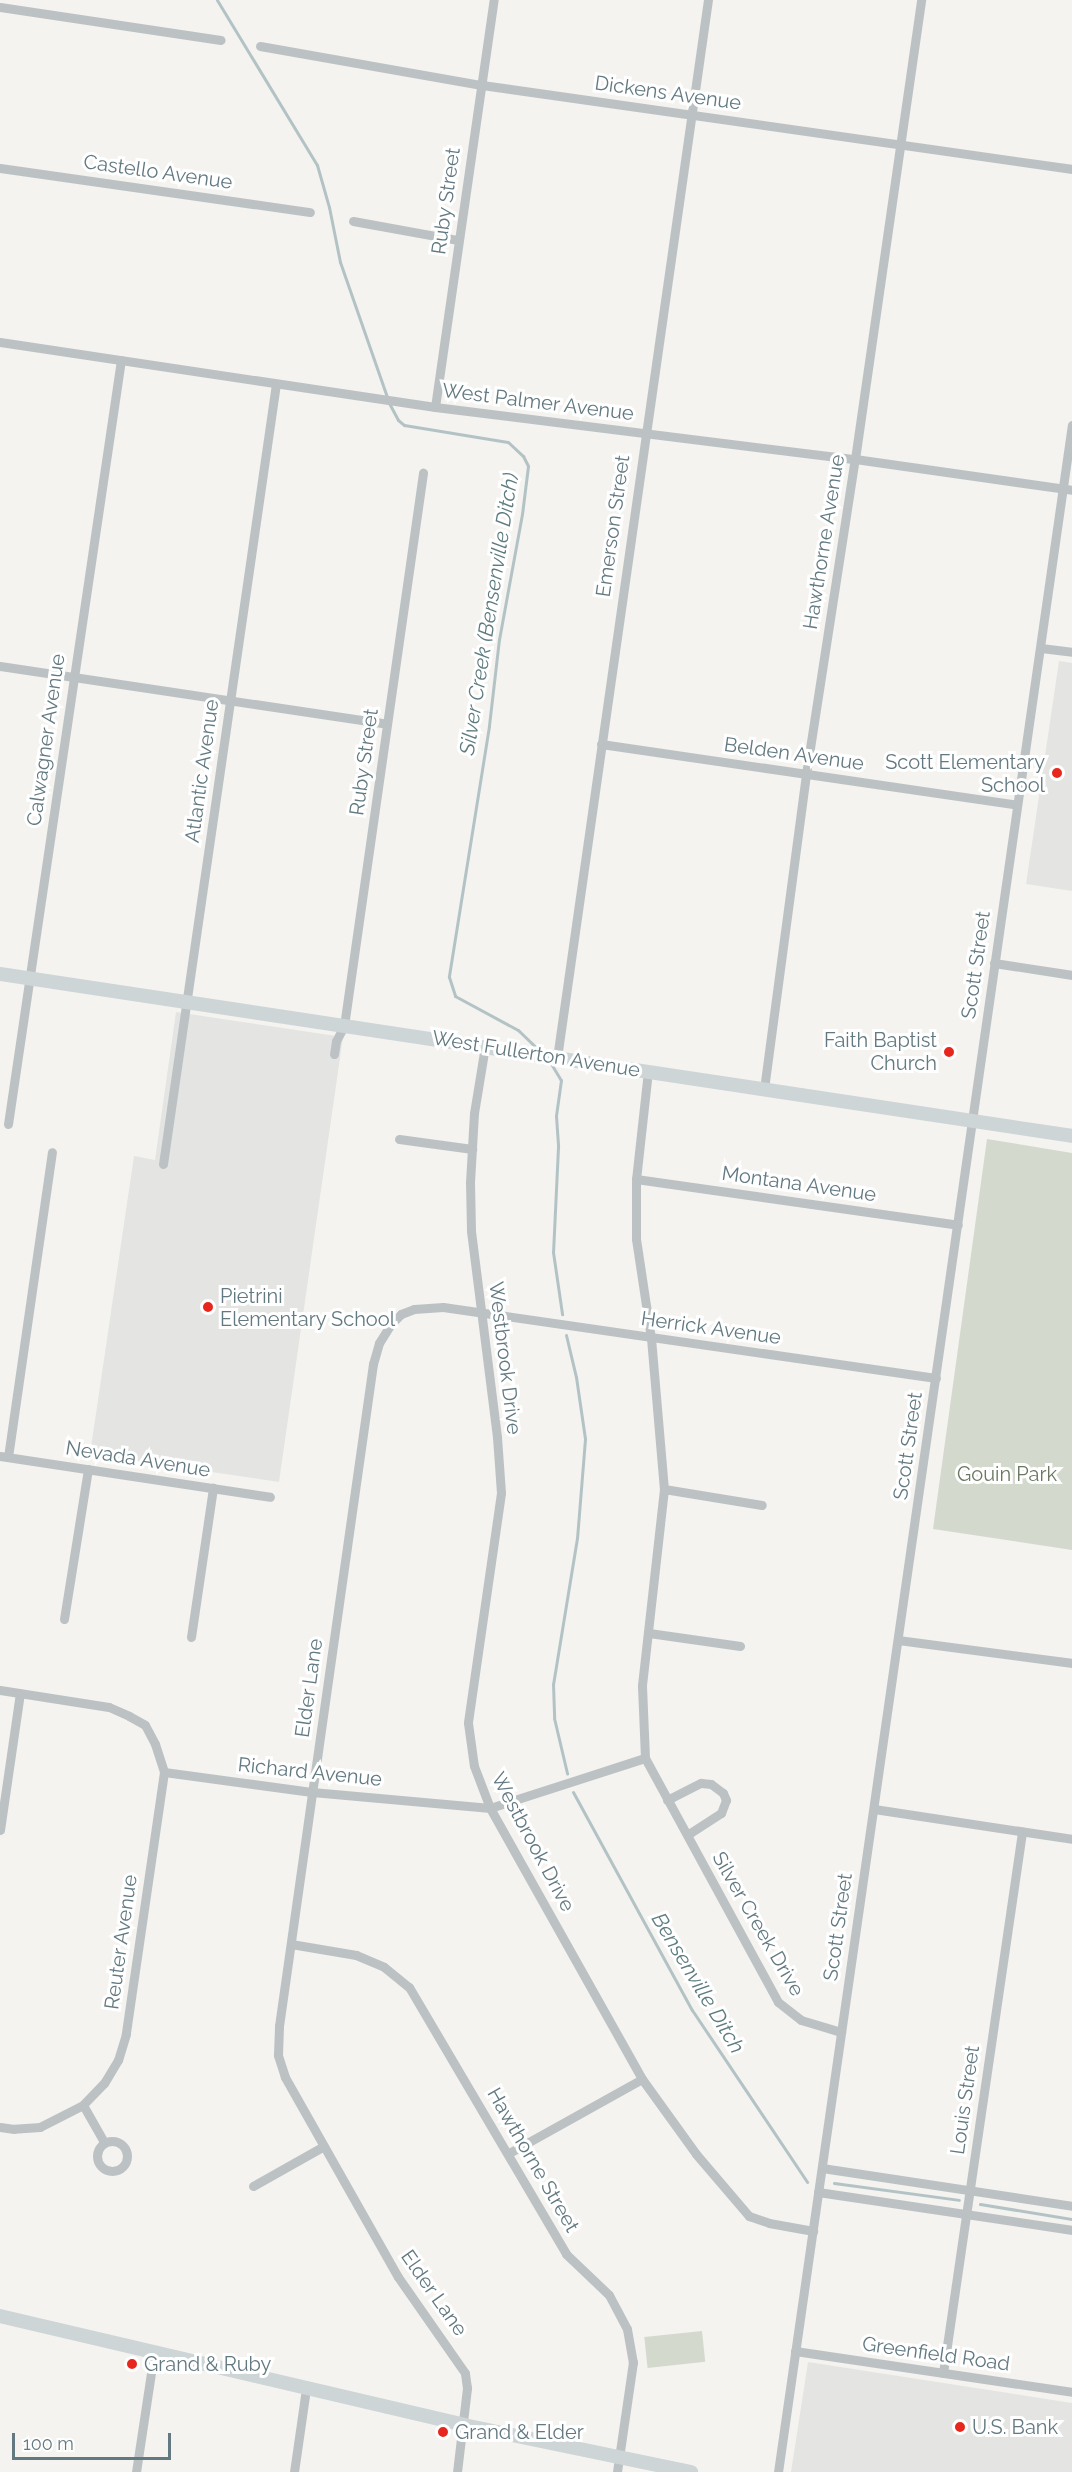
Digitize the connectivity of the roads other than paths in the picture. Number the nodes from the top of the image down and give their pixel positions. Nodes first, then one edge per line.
1 (494, 0) edge
2 (708, 0) edge
3 (921, 0) edge
4 (0, 7) edge
5 (221, 40) dead end
6 (260, 46) dead end
7 (482, 85) junction
8 (692, 115) junction
9 (900, 143) junction
10 (0, 168) edge
11 (1072, 169) edge
12 (310, 212) dead end
13 (353, 220) dead end
14 (458, 240) junction
15 (0, 342) edge
16 (121, 360) junction
17 (276, 384) junction
18 (435, 407) junction
19 (1072, 425) edge
20 (644, 433) junction
21 (855, 459) junction
22 (423, 472) dead end
23 (1068, 490) edge
24 (1041, 648) junction
25 (1072, 652) edge
26 (0, 666) edge
27 (74, 677) junction
28 (231, 700) junction
29 (387, 724) junction
30 (601, 744) junction
31 (806, 774) junction
32 (1017, 805) junction
33 (994, 963) junction
34 (0, 974) edge
35 (1072, 975) edge
36 (30, 978) junction
37 (186, 1002) junction
38 (344, 1026) junction
39 (484, 1046) junction
40 (334, 1054) dead end
41 (556, 1058) junction
42 (648, 1071) junction
43 (764, 1089) junction
44 (973, 1122) junction
45 (8, 1124) dead end
46 (1072, 1136) edge
47 (399, 1139) dead end
48 (472, 1149) junction
49 (52, 1152) dead end
50 (163, 1164) dead end
51 (636, 1179) junction
52 (958, 1226) junction
53 (481, 1312) junction
54 (651, 1338) junction
55 (936, 1378) junction
56 (4, 1457) edge
57 (88, 1469) junction
58 (213, 1488) junction
59 (664, 1489) junction
60 (270, 1497) dead end
61 (762, 1505) dead end
62 (64, 1619) dead end
63 (649, 1633) junction
64 (191, 1637) dead end
65 (898, 1640) junction
66 (740, 1646) dead end
67 (1072, 1663) edge
68 (0, 1690) edge
69 (20, 1693) junction
70 (645, 1758) junction
71 (164, 1772) junction
72 (312, 1792) junction
73 (667, 1800) junction
74 (490, 1808) junction
75 (874, 1809) junction
76 (0, 1830) edge
77 (1022, 1832) junction
78 (687, 1835) junction
79 (1072, 1839) edge
80 (291, 1944) junction
81 (842, 2032) junction
82 (642, 2079) junction
83 (83, 2105) junction
84 (0, 2127) edge
85 (104, 2142) dead end
86 (324, 2146) junction
87 (509, 2154) junction
88 (822, 2168) junction
89 (253, 2186) dead end
90 (970, 2191) junction
91 (818, 2192) junction
92 (1072, 2206) edge
93 (966, 2215) junction
94 (1072, 2230) edge
95 (813, 2231) junction
96 (0, 2316) edge
97 (795, 2351) junction
98 (154, 2353) junction
99 (943, 2373) junction
100 (306, 2390) junction
101 (1072, 2392) edge
102 (464, 2425) junction
103 (619, 2457) junction
104 (136, 2472) edge
105 (294, 2472) edge
106 (457, 2472) edge
107 (617, 2472) edge
108 (691, 2472) edge
109 (778, 2472) edge

1 - 7 street, Ruby Street
2 - 8 street, Emerson Street
3 - 9 street, Hawthorne Avenue
4 - 5 street
6 - 7 street, Dickens Avenue
7 - 8 street, Dickens Avenue
7 - 14 street, Ruby Street
8 - 9 street, Dickens Avenue
8 - 20 street, Emerson Street
9 - 11 street, Dickens Avenue
9 - 21 street, Hawthorne Avenue
10 - 12 street, Castello Avenue
13 - 14 street
14 - 18 street, Ruby Street
15 - 16 street, West Palmer Avenue
16 - 17 street, West Palmer Avenue
16 - 27 street, Calwagner Avenue
17 - 18 street, West Palmer Avenue
17 - 28 street, Atlantic Avenue
18 - 20 street, West Palmer Avenue
19 - 23 street, Scott Street
20 - 21 street, West Palmer Avenue
20 - 30 street, Emerson Street
21 - 23 street, West Palmer Avenue
21 - 31 street, Hawthorne Avenue
22 - 29 street, Ruby Street
23 - 24 street, Scott Street
24 - 25 street
24 - 32 street, Scott Street
26 - 27 street
27 - 28 street
27 - 36 street, Calwagner Avenue
28 - 29 street
28 - 37 street, Atlantic Avenue
29 - 38 street, Ruby Street
30 - 31 street, Belden Avenue
30 - 41 street, Emerson Street
31 - 32 street, Belden Avenue
31 - 43 street, Hawthorne Avenue
32 - 33 street, Scott Street
33 - 35 street
33 - 44 street, Scott Street
34 - 36 street, West Fullerton Avenue
36 - 37 street, West Fullerton Avenue
36 - 45 street, Calwagner Avenue
37 - 38 street, West Fullerton Avenue
37 - 50 street, Atlantic Avenue
38 - 39 street, West Fullerton Avenue
38 - 40 street, Ruby Street
39 - 41 street, West Fullerton Avenue
39 - 48 street, Westbrook Drive
41 - 42 street, West Fullerton Avenue
42 - 43 street, West Fullerton Avenue
42 - 51 street, Silver Creek Drive
43 - 44 street, West Fullerton Avenue
44 - 46 street, West Fullerton Avenue
44 - 52 street, Scott Street
47 - 48 street
48 - 53 street, Westbrook Drive
49 - 56 street
51 - 52 street, Montana Avenue
51 - 54 street, Silver Creek Drive
52 - 55 street, Scott Street
53 - 54 street, Herrick Avenue
53 - 72 street, Elder Lane
53 - 74 street, Westbrook Drive
54 - 55 street, Herrick Avenue
54 - 59 street, Silver Creek Drive
55 - 65 street, Scott Street
56 - 57 street, Nevada Avenue
57 - 58 street, Nevada Avenue
57 - 62 street
58 - 60 street, Nevada Avenue
58 - 64 street
59 - 61 street
59 - 63 street, Silver Creek Drive
63 - 66 street
63 - 70 street, Silver Creek Drive
65 - 67 street
65 - 75 street, Scott Street
68 - 69 street
69 - 71 street
69 - 76 street
70 - 73 street, Silver Creek Drive
70 - 74 street, Richard Avenue
71 - 72 street, Richard Avenue
71 - 83 street, Reuter Avenue
72 - 74 street, Richard Avenue
72 - 80 street, Elder Lane
73 - 78 street, Silver Creek Drive
73 - 78 street
74 - 82 street, Westbrook Drive
75 - 77 street
75 - 81 street, Scott Street
77 - 79 street
77 - 90 street, Louis Street
78 - 81 street, Silver Creek Drive
80 - 86 street, Elder Lane
80 - 87 street, Hawthorne Street
81 - 88 street, Scott Street
82 - 87 street
82 - 95 street, Westbrook Drive
83 - 84 street, Reuter Avenue
83 - 85 street
86 - 89 street
86 - 102 street, Elder Lane
87 - 103 street, Hawthorne Street
88 - 90 street
88 - 91 street, Scott Street
90 - 92 street
90 - 93 street, Louis Street
91 - 93 street
91 - 95 street, Scott Street
93 - 94 street
93 - 99 street, Louis Street
95 - 97 street, Scott Street
96 - 98 street
97 - 99 street, Greenfield Road
97 - 109 street, Scott Street
98 - 100 street
98 - 104 street
99 - 101 street, Greenfield Road
100 - 102 street
100 - 105 street
102 - 103 street
102 - 106 street, Elder Lane
103 - 107 street, Hawthorne Street
103 - 108 street

